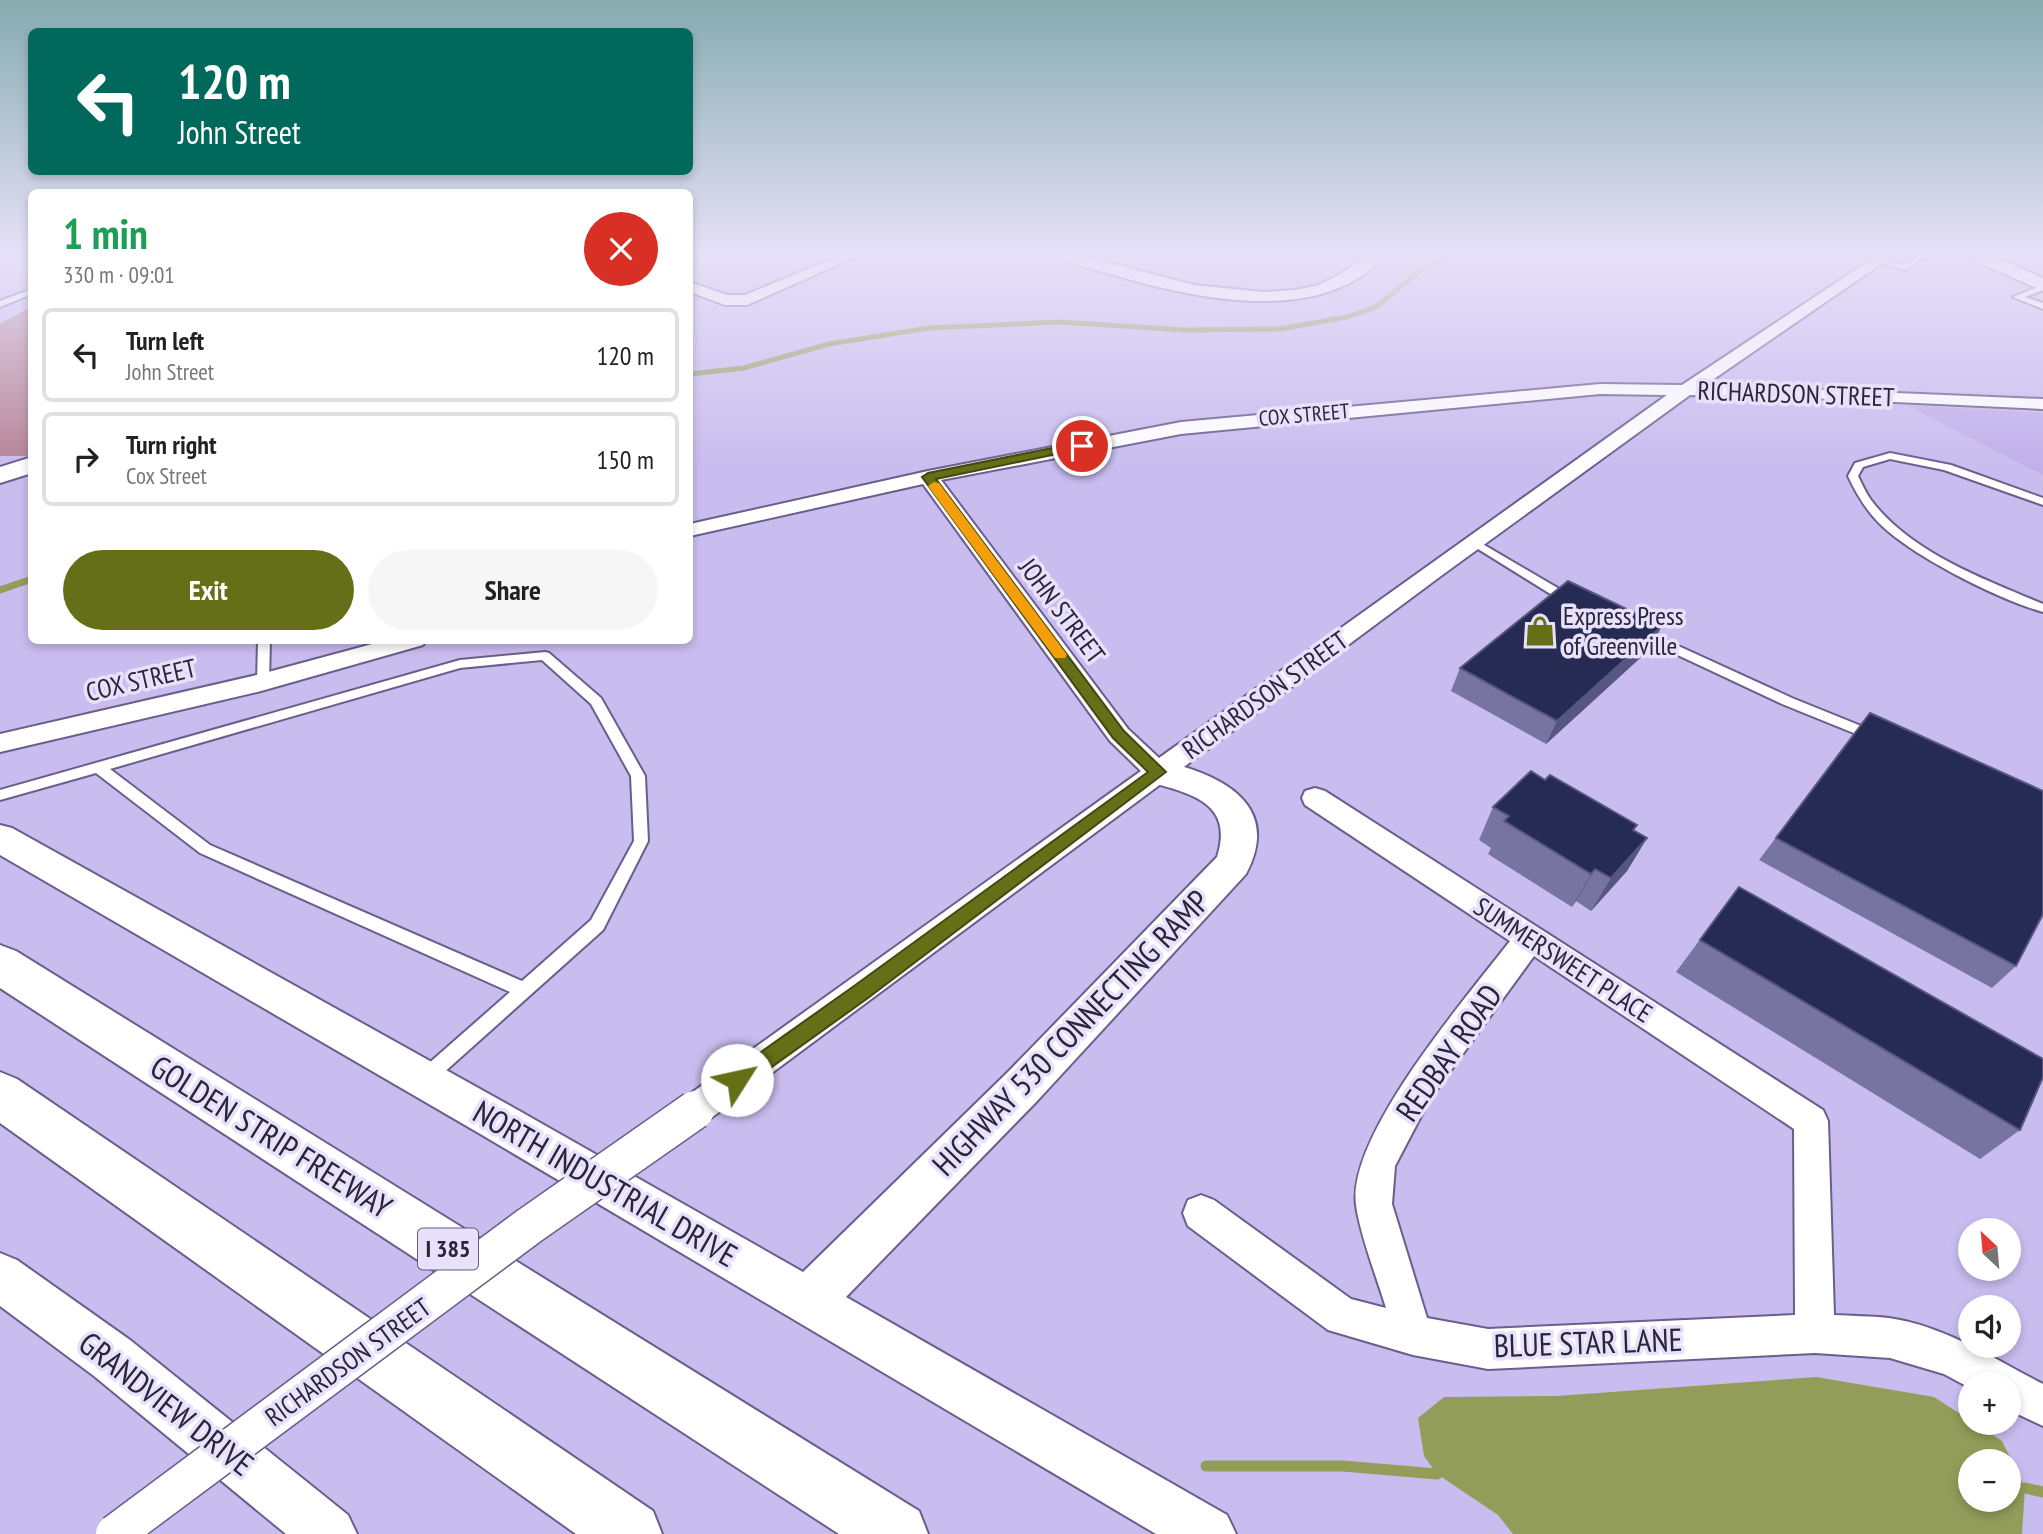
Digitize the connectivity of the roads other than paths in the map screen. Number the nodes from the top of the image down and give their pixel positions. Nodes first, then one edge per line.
1 (1781, 327) edge
2 (1686, 390) junction
3 (2043, 404) edge
4 (28, 466) edge
5 (0, 476) edge
6 (928, 477) junction
7 (2043, 502) edge
8 (693, 529) edge
9 (1474, 542) junction
10 (1581, 606) edge
11 (2043, 608) edge
12 (1625, 626) edge
13 (264, 644) edge
14 (401, 644) edge
15 (263, 683) junction
16 (0, 743) edge
17 (1893, 745) edge
18 (98, 767) junction
19 (1158, 772) junction
20 (0, 795) edge
21 (1315, 798) dead end
22 (0, 838) edge
23 (1530, 938) junction
24 (0, 964) edge
25 (524, 990) junction
26 (424, 1079) junction
27 (0, 1095) edge
28 (695, 1110) joint
29 (1201, 1213) dead end
30 (0, 1277) edge
31 (807, 1302) junction
32 (1815, 1334) junction
33 (1413, 1335) junction
34 (1980, 1372) edge
35 (2021, 1394) edge
36 (2043, 1406) edge
37 (115, 1534) edge
38 (330, 1534) edge
39 (630, 1534) edge
40 (896, 1534) edge
41 (1208, 1534) edge

1 - 2 street
2 - 3 street, RICHARDSON STREET
2 - 6 street, COX STREET
2 - 9 street, RICHARDSON STREET
4 - 5 street
6 - 8 street, COX STREET
6 - 19 street, JOHN STREET
7 - 11 lane
9 - 10 lane
9 - 19 street, RICHARDSON STREET
12 - 17 lane
13 - 15 lane
14 - 15 street, COX STREET
15 - 16 street, COX STREET
18 - 20 lane
18 - 25 lane
18 - 25 lane
19 - 28 street, RICHARDSON STREET
19 - 31 street, HIGHWAY 530 CONNECTING RAMP
21 - 23 street, SUMMERSWEET PLACE
22 - 26 street, NORTH INDUSTRIAL DRIVE
23 - 32 street, SUMMERSWEET PLACE
23 - 33 street, REDBAY ROAD
24 - 40 highway, GOLDEN STRIP FREEWAY / I 385
25 - 26 lane
26 - 31 street, NORTH INDUSTRIAL DRIVE
27 - 39 highway
28 - 37 street, RICHARDSON STREET, bridge
29 - 33 street, BLUE STAR LANE
30 - 38 street, GRANDVIEW DRIVE
31 - 41 street, NORTH INDUSTRIAL DRIVE
32 - 33 street, BLUE STAR LANE
32 - 34 street, BLUE STAR LANE
35 - 36 street

